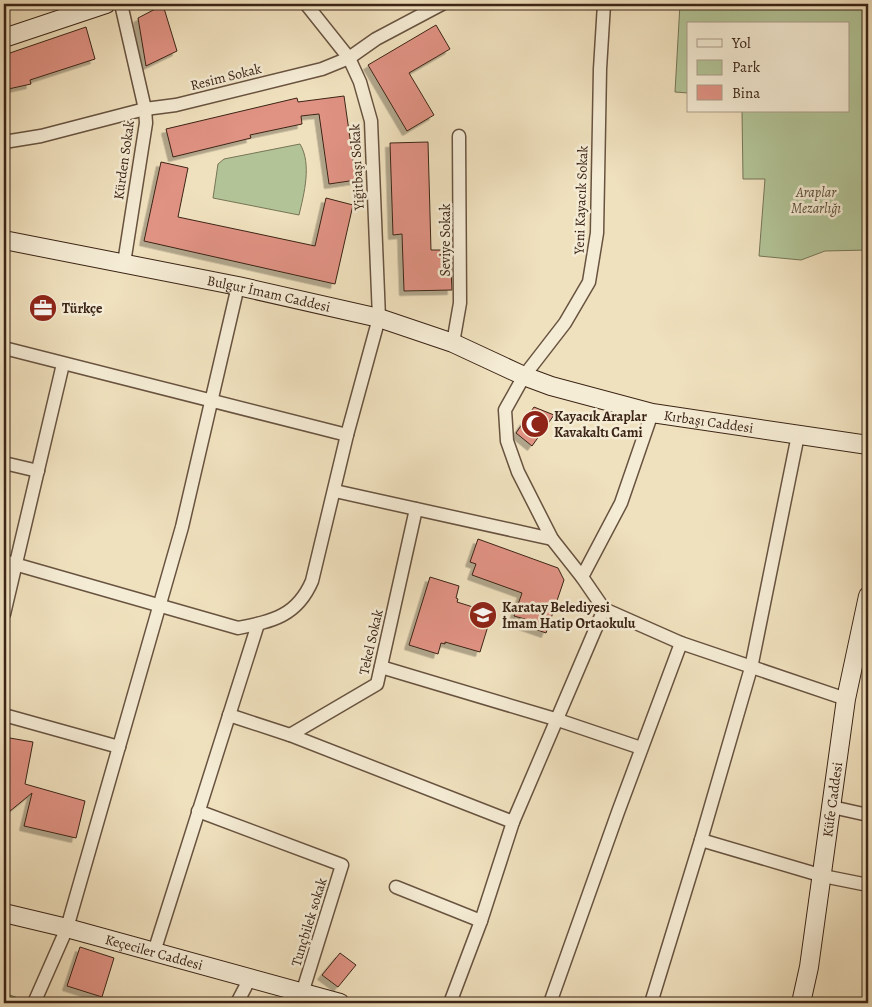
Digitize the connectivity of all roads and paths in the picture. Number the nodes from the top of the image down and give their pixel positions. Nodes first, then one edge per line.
1 (106, 4) edge
2 (121, 4) edge
3 (306, 4) edge
4 (442, 4) edge
5 (604, 4) edge
6 (4, 38) edge
7 (349, 58) junction
8 (145, 109) junction
9 (459, 136) dead end
10 (4, 142) edge
11 (4, 240) edge
12 (124, 263) junction
13 (238, 286) junction
14 (379, 318) junction
15 (453, 343) junction
16 (4, 348) edge
17 (63, 364) junction
18 (524, 376) junction
19 (210, 401) junction
20 (652, 413) junction
21 (347, 435) junction
22 (798, 435) junction
23 (868, 444) edge
24 (4, 462) edge
25 (38, 470) junction
26 (335, 491) junction
27 (416, 509) junction
28 (552, 539) junction
29 (10, 562) edge
30 (582, 577) junction
31 (868, 596) edge
32 (159, 605) junction
33 (604, 610) junction
34 (4, 614) edge
35 (258, 624) junction
36 (681, 643) junction
37 (381, 667) junction
38 (751, 668) junction
39 (846, 699) junction
40 (4, 715) edge
41 (229, 715) junction
42 (555, 719) junction
43 (290, 735) junction
44 (119, 747) junction
45 (641, 748) junction
46 (832, 807) junction
47 (198, 811) junction
48 (868, 815) edge
49 (513, 822) junction
50 (701, 840) junction
51 (823, 876) junction
52 (868, 885) edge
53 (396, 887) dead end
54 (4, 914) edge
55 (481, 921) junction
56 (67, 928) junction
57 (154, 952) junction
58 (249, 980) junction
59 (302, 996) edge
60 (34, 1003) edge
61 (237, 1003) edge
62 (340, 1003) edge
63 (450, 1003) edge
64 (550, 1003) edge
65 (650, 1003) edge
66 (801, 1003) edge

1 - 6 street
2 - 8 street, Kürden Sokak
3 - 7 street, Yiğitbaşı Sokak
4 - 7 street, Resim Sokak
5 - 18 street, Yeni Kayacık Sokak
7 - 8 street, Resim Sokak
7 - 14 street, Yiğitbaşı Sokak
8 - 10 street, Resim Sokak
8 - 12 street, Kürden Sokak
9 - 15 street, Seviye Sokak
11 - 12 street, Bulgur İmam Caddesi
12 - 13 street, Bulgur İmam Caddesi
13 - 14 street, Bulgur İmam Caddesi
13 - 19 street
14 - 15 street, Bulgur İmam Caddesi
14 - 21 street, Yiğitbaşı Sokak
15 - 18 street, Bulgur İmam Caddesi
16 - 17 street
17 - 19 street
17 - 25 street
18 - 20 street, Kırbaşı Caddesi
18 - 28 street, Yeni Kayacık Sokak
19 - 21 street
19 - 32 street
20 - 22 street, Kırbaşı Caddesi
20 - 30 street
21 - 26 street, Yiğitbaşı Sokak
22 - 23 street, Kırbaşı Caddesi
22 - 38 street
24 - 25 street
25 - 29 street
26 - 27 street
26 - 35 street, Yiğitbaşı Sokak
27 - 28 street
27 - 37 street, Tekel Sokak
28 - 30 street, Yeni Kayacık Sokak
29 - 32 street, Yiğitbaşı Sokak
29 - 34 street
30 - 33 street, Yeni Kayacık Sokak
31 - 39 street, Küfe Caddesi
32 - 35 street, Yiğitbaşı Sokak
32 - 44 street
33 - 36 street
33 - 42 street
35 - 41 street
36 - 38 street
36 - 45 street
37 - 42 street
37 - 43 street, Tekel Sokak
38 - 39 street
38 - 50 street
39 - 46 street, Küfe Caddesi
40 - 44 street
41 - 43 street
41 - 47 street
42 - 45 street
42 - 49 street
43 - 49 street
44 - 56 street
45 - 64 street
46 - 48 street
46 - 51 street, Küfe Caddesi
47 - 57 street
47 - 59 street, Tunçbilek sokak
49 - 55 street
50 - 51 street
50 - 65 street
51 - 52 street
51 - 66 street, Küfe Caddesi
53 - 55 street
54 - 56 street, Keçeciler Caddesi
55 - 63 street
56 - 57 street, Keçeciler Caddesi
56 - 60 street
57 - 58 street, Keçeciler Caddesi
58 - 59 street, Keçeciler Caddesi
58 - 61 street
59 - 62 street, Keçeciler Caddesi

